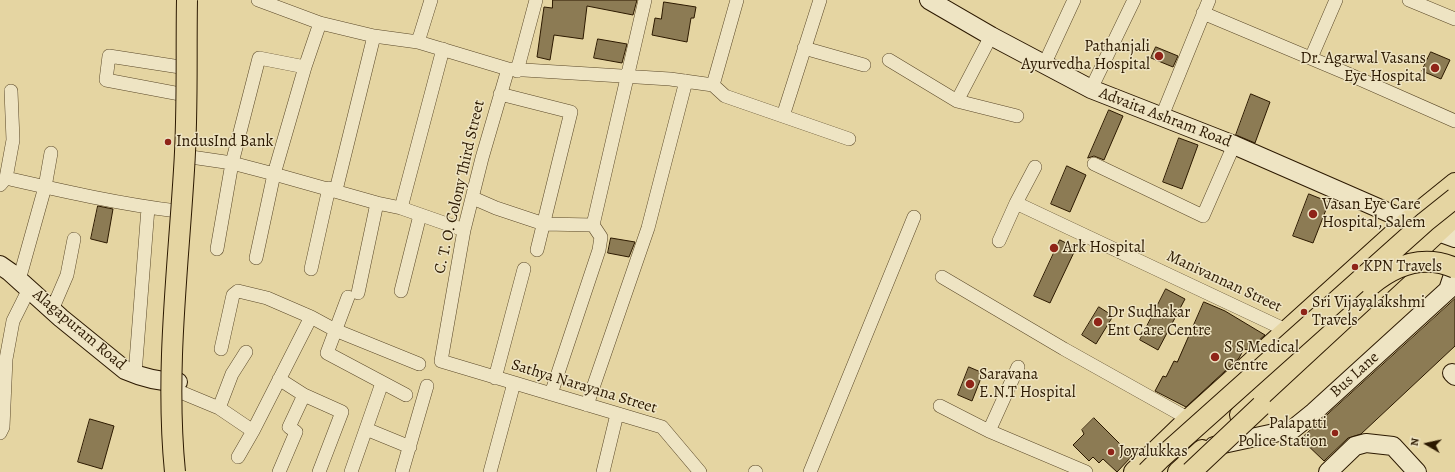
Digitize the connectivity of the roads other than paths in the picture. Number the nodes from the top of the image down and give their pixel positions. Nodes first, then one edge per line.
1 (179, 0) edge
2 (187, 0) edge
3 (193, 0) edge
4 (258, 0) edge
5 (431, 0) edge
6 (536, 0) edge
7 (645, 0) edge
8 (737, 0) edge
9 (820, 0) edge
10 (929, 0) edge
11 (1074, 0) edge
12 (1134, 0) edge
13 (1209, 0) edge
14 (1336, 0) edge
15 (1409, 0) edge
16 (1203, 12) junction
17 (1455, 19) edge
18 (320, 23) junction
19 (374, 36) junction
20 (990, 36) junction
21 (418, 42) junction
22 (804, 48) junction
23 (443, 49) junction
24 (1311, 58) junction
25 (889, 60) dead end
26 (864, 65) dead end
27 (1044, 65) junction
28 (180, 67) junction
29 (305, 67) junction
30 (513, 70) junction
31 (627, 76) junction
32 (686, 81) junction
33 (714, 85) junction
34 (1091, 89) junction
35 (11, 91) dead end
36 (180, 94) junction
37 (500, 94) junction
38 (957, 101) junction
39 (783, 116) junction
40 (1017, 116) dead end
41 (1162, 116) junction
42 (1455, 121) edge
43 (849, 140) dead end
44 (1234, 146) junction
45 (51, 153) dead end
46 (191, 157) junction
47 (232, 163) junction
48 (1094, 164) dead end
49 (1035, 167) dead end
50 (274, 174) junction
51 (3, 181) edge
52 (1455, 183) edge
53 (45, 187) junction
54 (332, 189) junction
55 (473, 198) junction
56 (1455, 198) edge
57 (377, 203) junction
58 (1016, 203) junction
59 (148, 208) junction
60 (401, 208) junction
61 (177, 211) junction
62 (420, 215) junction
63 (914, 217) dead end
64 (1408, 221) junction
65 (544, 224) junction
66 (593, 225) junction
67 (1448, 229) edge
68 (464, 230) junction
69 (74, 239) dead end
70 (999, 241) dead end
71 (217, 249) dead end
72 (537, 250) dead end
73 (1455, 255) edge
74 (256, 258) dead end
75 (0, 265) edge
76 (1374, 268) junction
77 (1455, 268) edge
78 (311, 269) dead end
79 (524, 269) dead end
80 (942, 277) dead end
81 (24, 285) junction
82 (401, 291) dead end
83 (52, 310) junction
84 (310, 317) junction
85 (335, 330) junction
86 (1288, 331) junction
87 (221, 349) dead end
88 (246, 352) dead end
89 (441, 361) joint
90 (419, 364) dead end
91 (1018, 367) dead end
92 (135, 374) junction
93 (495, 378) junction
94 (279, 379) junction
95 (382, 383) junction
96 (514, 383) junction
97 (173, 385) junction
98 (427, 386) dead end
99 (304, 394) junction
100 (551, 394) junction
101 (406, 395) dead end
102 (587, 405) junction
103 (940, 406) dead end
104 (218, 408) junction
105 (617, 414) junction
106 (1189, 419) junction
107 (366, 429) junction
108 (253, 431) junction
109 (989, 431) junction
110 (0, 433) edge
111 (410, 447) junction
112 (1204, 448) junction
113 (238, 457) dead end
114 (168, 472) edge
115 (175, 472) edge
116 (181, 472) edge
117 (279, 472) edge
118 (319, 472) edge
119 (351, 472) edge
120 (402, 472) edge
121 (490, 472) edge
122 (603, 472) edge
123 (700, 472) edge
124 (810, 472) edge
125 (1086, 472) edge
126 (1134, 472) edge
127 (1147, 472) edge
128 (1162, 472) edge
129 (1178, 472) edge
130 (1191, 472) edge
131 (1328, 472) edge
132 (1417, 472) edge

1 - 28 main road
2 - 115 main road, bridge
3 - 46 main road
4 - 18 street
5 - 21 street
6 - 30 street, C. T. O. Colony Third Street
7 - 31 street
8 - 33 street
9 - 22 street
10 - 20 street, Advaita Ashram Road
11 - 27 street
12 - 34 street
13 - 16 street
14 - 24 street
15 - 17 street
16 - 24 street
16 - 41 street
18 - 19 street
18 - 29 street
19 - 21 street
19 - 54 street
20 - 27 street, Advaita Ashram Road
20 - 38 street
21 - 23 street
22 - 26 street
22 - 39 street
23 - 30 street
23 - 60 street
24 - 42 street
25 - 38 street
27 - 34 street, Advaita Ashram Road
28 - 36 main road
28 - 36 street
29 - 47 street
29 - 50 street
30 - 31 street
30 - 37 street, C. T. O. Colony Third Street
31 - 32 street
31 - 66 street
32 - 33 street
32 - 102 street
33 - 39 street
34 - 41 street, Advaita Ashram Road
35 - 51 street
36 - 61 main road
37 - 55 street, C. T. O. Colony Third Street
37 - 65 street
38 - 40 street
39 - 43 street
41 - 44 street, Advaita Ashram Road
44 - 48 street
44 - 64 street, Advaita Ashram Road
45 - 53 street
46 - 47 street
46 - 97 main road
47 - 50 street
47 - 71 street
49 - 58 street
50 - 54 street
50 - 74 street
51 - 53 street
52 - 64 main road
53 - 59 street
53 - 81 street
54 - 57 street
54 - 78 street
55 - 65 street
55 - 68 street, C. T. O. Colony Third Street
56 - 76 main road, bridge
57 - 60 street
57 - 85 street
58 - 70 street
58 - 86 street, Manivannan Street
59 - 61 street
59 - 92 street
60 - 62 street
61 - 97 main road
62 - 68 street
62 - 82 street
63 - 124 street
64 - 67 street, Advaita Ashram Road
64 - 86 main road
65 - 66 street
65 - 72 street
66 - 100 street
67 - 112 main road
67 - 130 main road, bridge
68 - 89 street, C. T. O. Colony Third Street
69 - 83 street
73 - 76 main road, bridge
75 - 81 street, Alagapuram Road
76 - 127 main road, bridge
77 - 112 street, Bus Lane
77 - 128 main road, bridge
79 - 93 street
80 - 106 street
81 - 83 street, Alagapuram Road
81 - 110 street
83 - 92 street, Alagapuram Road
84 - 85 street
84 - 87 street
84 - 94 street
85 - 90 street
85 - 95 street
86 - 106 main road
88 - 104 street
89 - 93 street, Sathya Narayana Street
91 - 109 street
92 - 97 street, Alagapuram Road
93 - 96 street, Sathya Narayana Street
94 - 99 street
94 - 108 street
95 - 101 street
95 - 107 street
96 - 100 street, Sathya Narayana Street
96 - 121 street
97 - 104 street
97 - 114 main road
97 - 116 main road
98 - 111 street
99 - 117 street
99 - 118 street
100 - 102 street, Sathya Narayana Street
102 - 105 street, Sathya Narayana Street
103 - 109 street
104 - 108 street
105 - 122 street
105 - 123 street, Sathya Narayana Street
106 - 126 main road
107 - 111 street
107 - 119 street
108 - 113 street
109 - 125 street
111 - 120 street
112 - 129 main road
131 - 132 street

